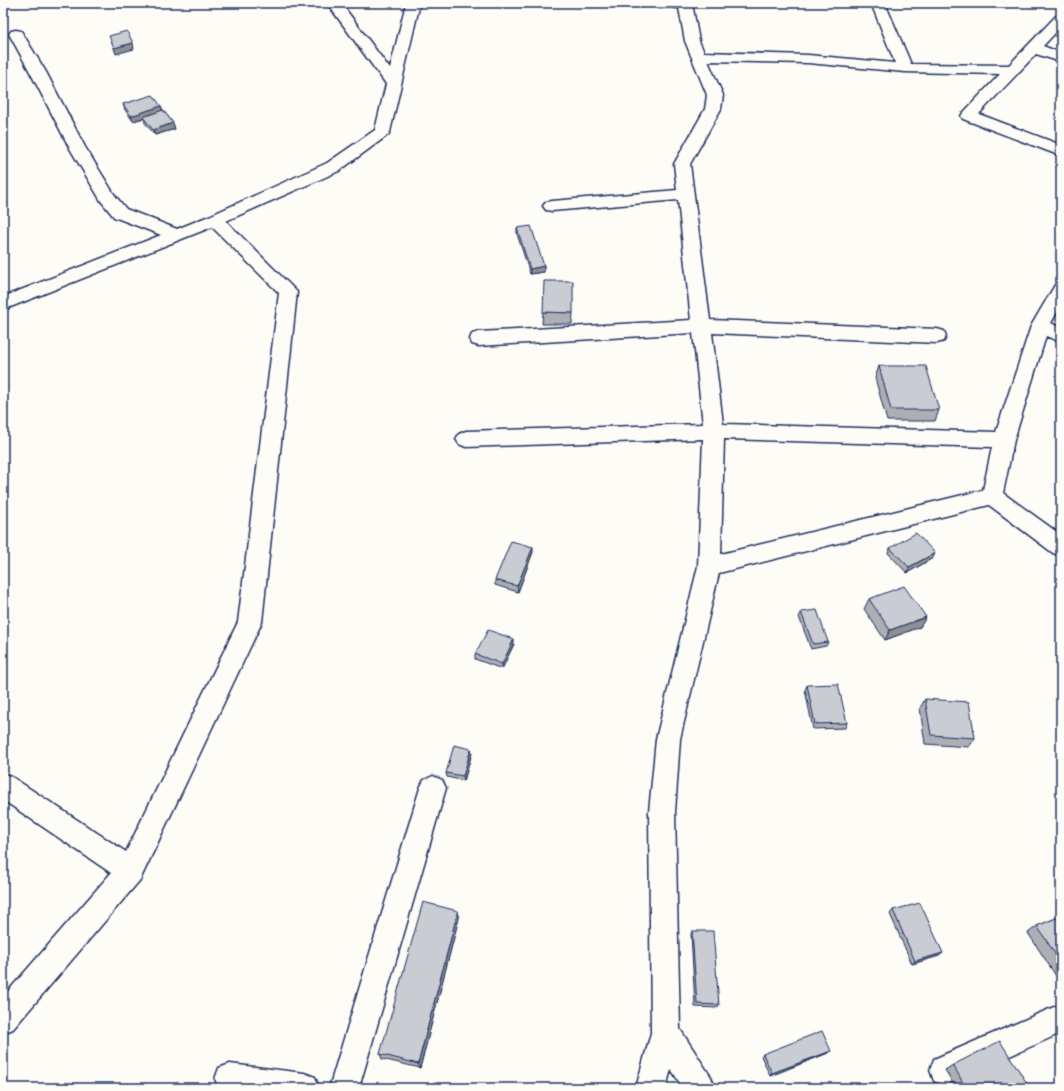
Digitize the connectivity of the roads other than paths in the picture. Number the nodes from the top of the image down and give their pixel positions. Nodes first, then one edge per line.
1 (334, 3) edge
2 (413, 3) edge
3 (660, 3) edge
4 (685, 3) edge
5 (878, 3) edge
6 (1061, 19) edge
7 (16, 34) dead end
8 (1034, 48) junction
9 (698, 56) junction
10 (1061, 58) edge
11 (905, 68) junction
12 (1013, 70) junction
13 (394, 85) junction
14 (1061, 151) edge
15 (685, 194) junction
16 (552, 206) dead end
17 (215, 220) junction
18 (177, 235) junction
19 (1061, 289) edge
20 (6, 298) edge
21 (701, 326) junction
22 (1040, 326) junction
23 (1061, 335) edge
24 (937, 336) dead end
25 (479, 339) dead end
26 (714, 430) junction
27 (466, 439) dead end
28 (1004, 440) junction
29 (992, 496) junction
30 (1061, 546) edge
31 (709, 566) junction
32 (3, 785) edge
33 (432, 788) dead end
34 (131, 871) junction
35 (1061, 1018) edge
36 (3, 1019) edge
37 (666, 1033) junction
38 (945, 1070) dead end
39 (230, 1079) dead end
40 (304, 1088) edge
41 (344, 1088) edge
42 (651, 1088) edge
43 (700, 1088) edge

1 - 13 street
2 - 13 street
3 - 4 street
4 - 9 street
5 - 11 street
6 - 8 street
7 - 18 street
8 - 10 street
8 - 12 street
9 - 11 street
9 - 15 street
11 - 12 street
12 - 14 street
13 - 17 street
15 - 16 street
15 - 21 street
17 - 18 street
17 - 34 street
18 - 20 street
19 - 22 street
21 - 24 street
21 - 25 street
21 - 26 street
22 - 23 street
22 - 28 street
26 - 27 street
26 - 28 street
26 - 31 street
28 - 29 street
29 - 30 street
29 - 31 street
31 - 37 street
32 - 34 street
33 - 41 street
34 - 36 street
35 - 38 street
37 - 42 street
37 - 43 street
39 - 40 street

